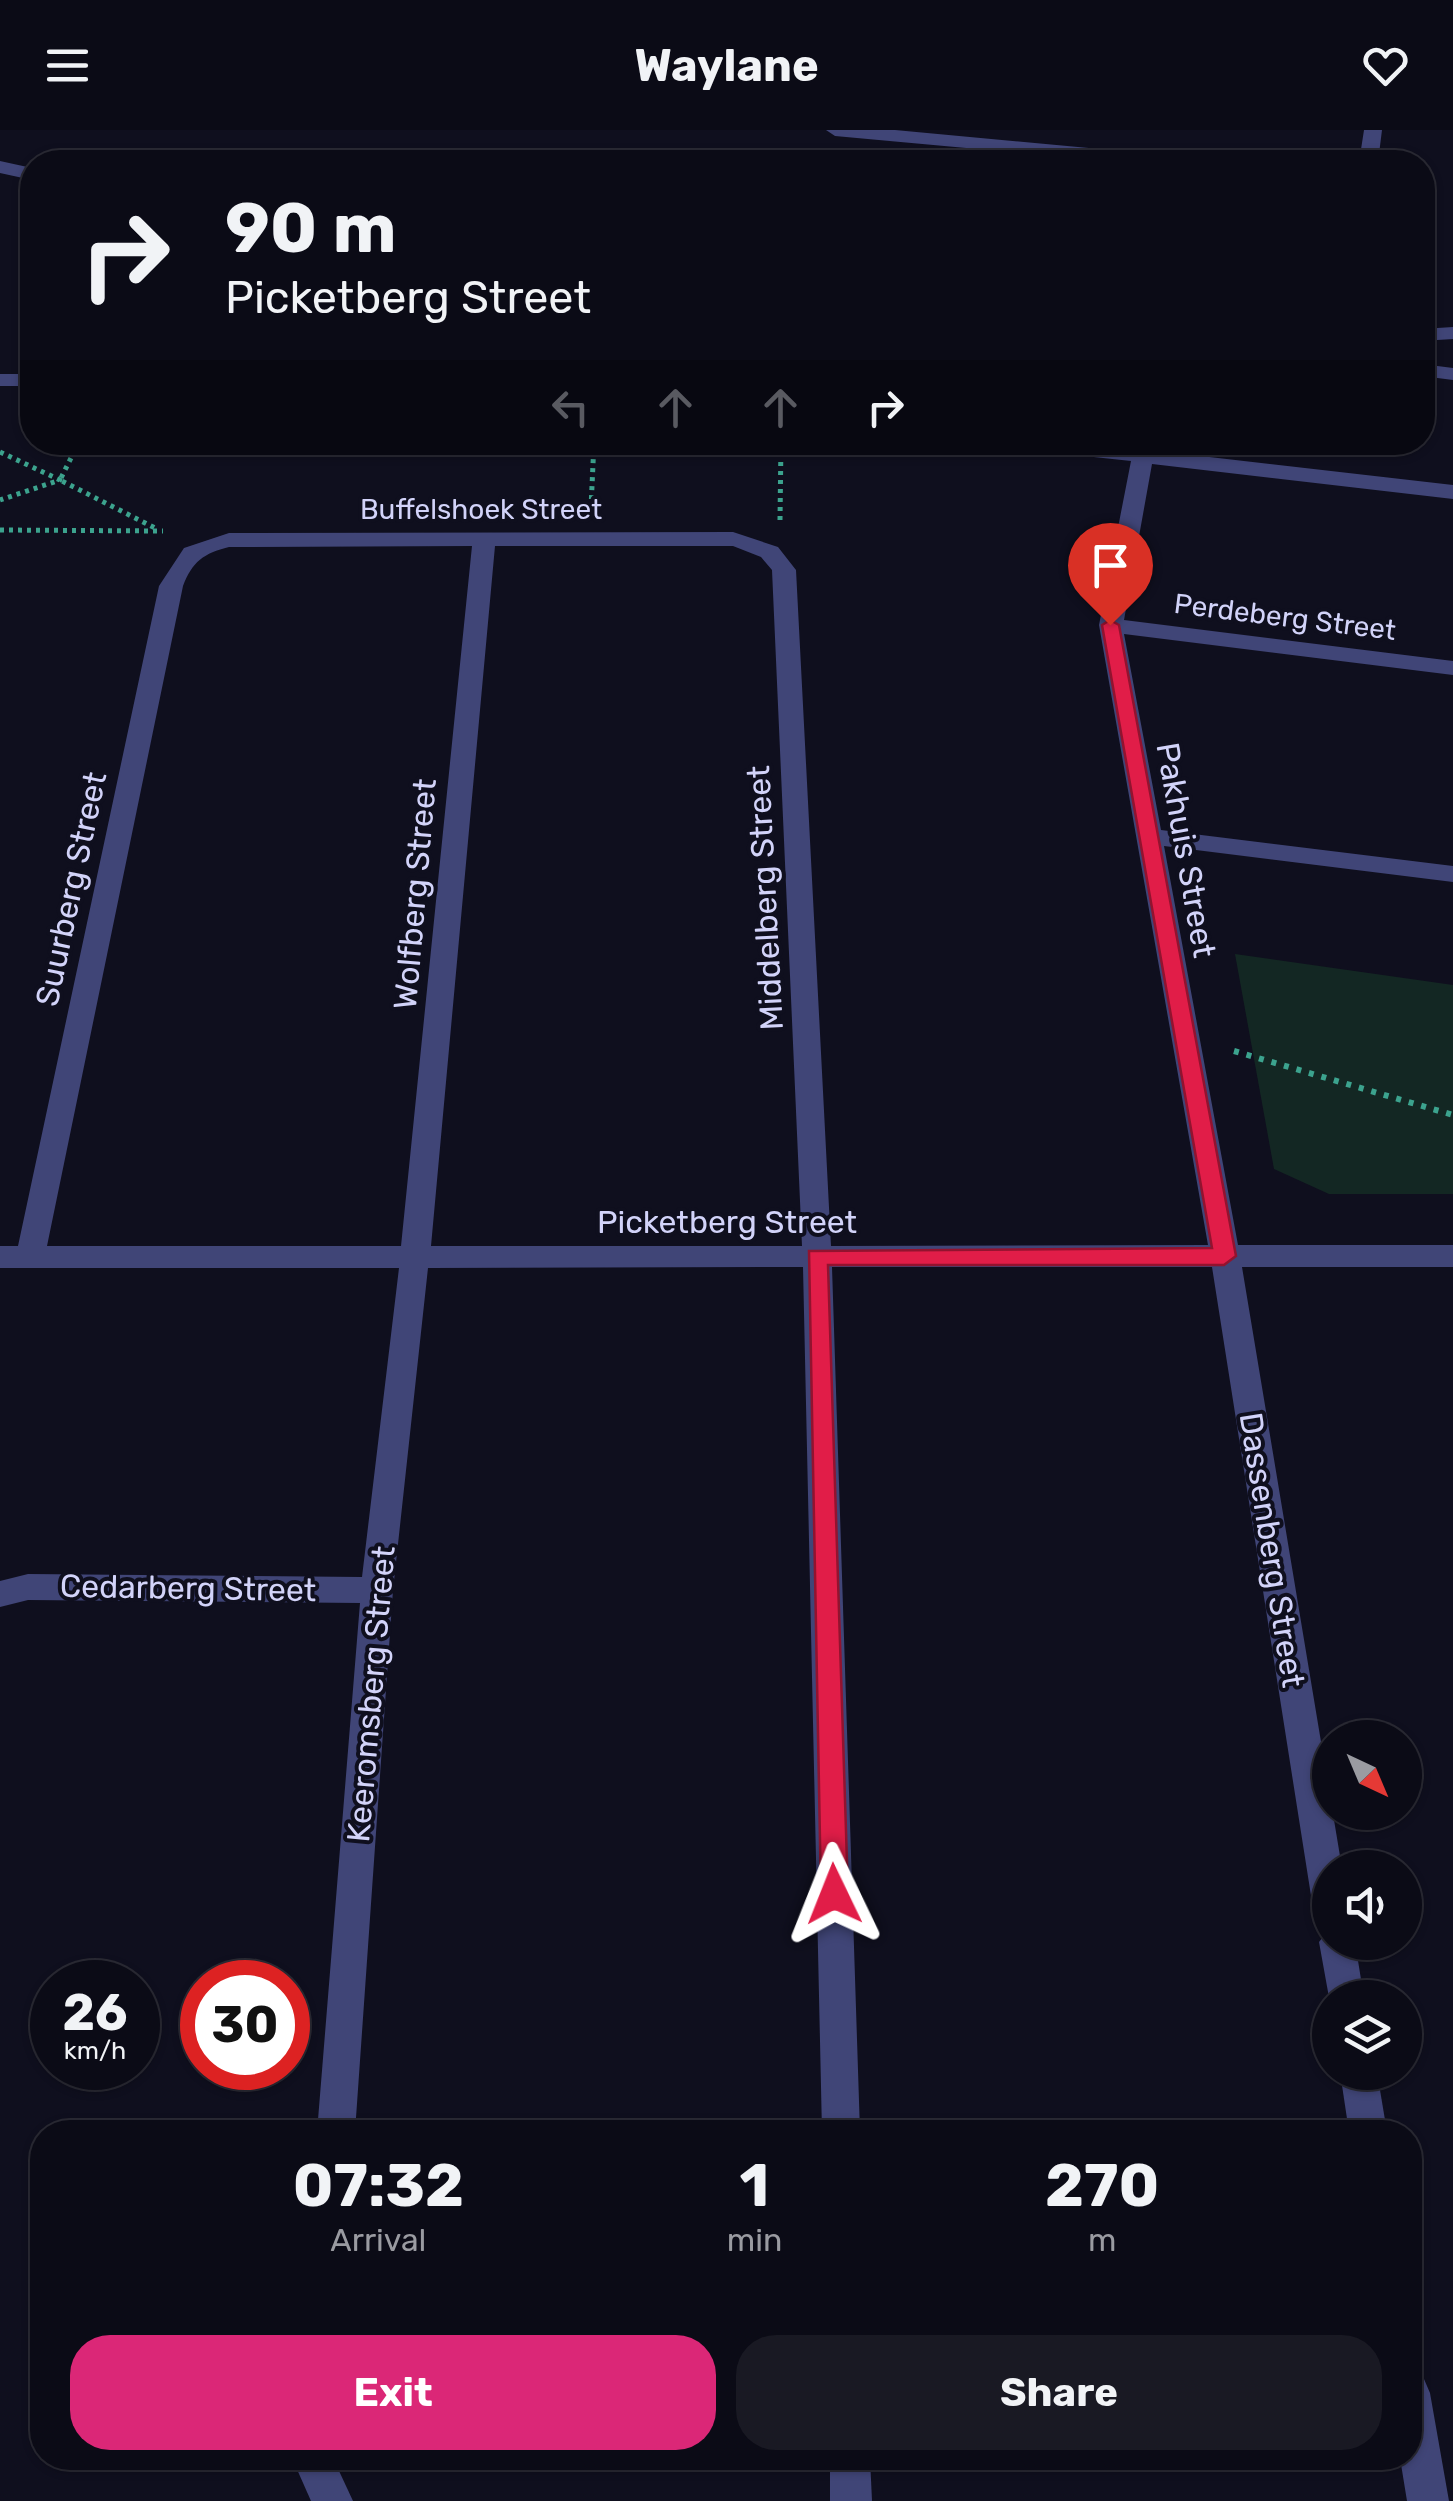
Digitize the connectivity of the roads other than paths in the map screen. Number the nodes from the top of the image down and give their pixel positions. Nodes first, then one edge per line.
1 (835, 130) edge
2 (1048, 150) edge
3 (1134, 455) edge
4 (1143, 456) junction
5 (1453, 492) edge
6 (484, 539) junction
7 (200, 546) joint
8 (762, 546) joint
9 (1110, 625) junction
10 (1453, 668) edge
11 (1146, 836) junction
12 (1453, 874) edge
13 (415, 1256) junction
14 (1224, 1256) junction
15 (1453, 1256) edge
16 (15, 1257) edge
17 (817, 1257) junction
18 (377, 1590) junction
19 (0, 1594) edge
20 (1321, 1850) edge
21 (1361, 2090) edge
22 (337, 2120) edge
23 (841, 2120) edge
24 (1366, 2120) edge
25 (1422, 2465) edge
26 (318, 2470) edge
27 (850, 2470) edge
28 (332, 2501) edge
29 (851, 2501) edge
30 (1428, 2501) edge

1 - 2 street
3 - 4 street
4 - 5 street
4 - 9 street, Pakhuis Street
6 - 7 street, Buffelshoek Street
6 - 8 street, Buffelshoek Street
6 - 13 street, Wolfberg Street
7 - 16 street, Suurberg Street
8 - 17 street, Middelberg Street
9 - 10 street, Perdeberg Street
9 - 11 street, Pakhuis Street
11 - 12 street
11 - 14 street, Pakhuis Street
13 - 16 street, Picketberg Street
13 - 17 street, Picketberg Street
13 - 18 street, Keeromsberg Street
14 - 15 street, Picketberg Street
14 - 17 street, Picketberg Street
14 - 20 street, Dassenberg Street
17 - 23 street, Middelberg Street
18 - 19 street, Cedarberg Street
18 - 22 street, Keeromsberg Street
21 - 24 street
25 - 30 street
26 - 28 street
27 - 29 street

